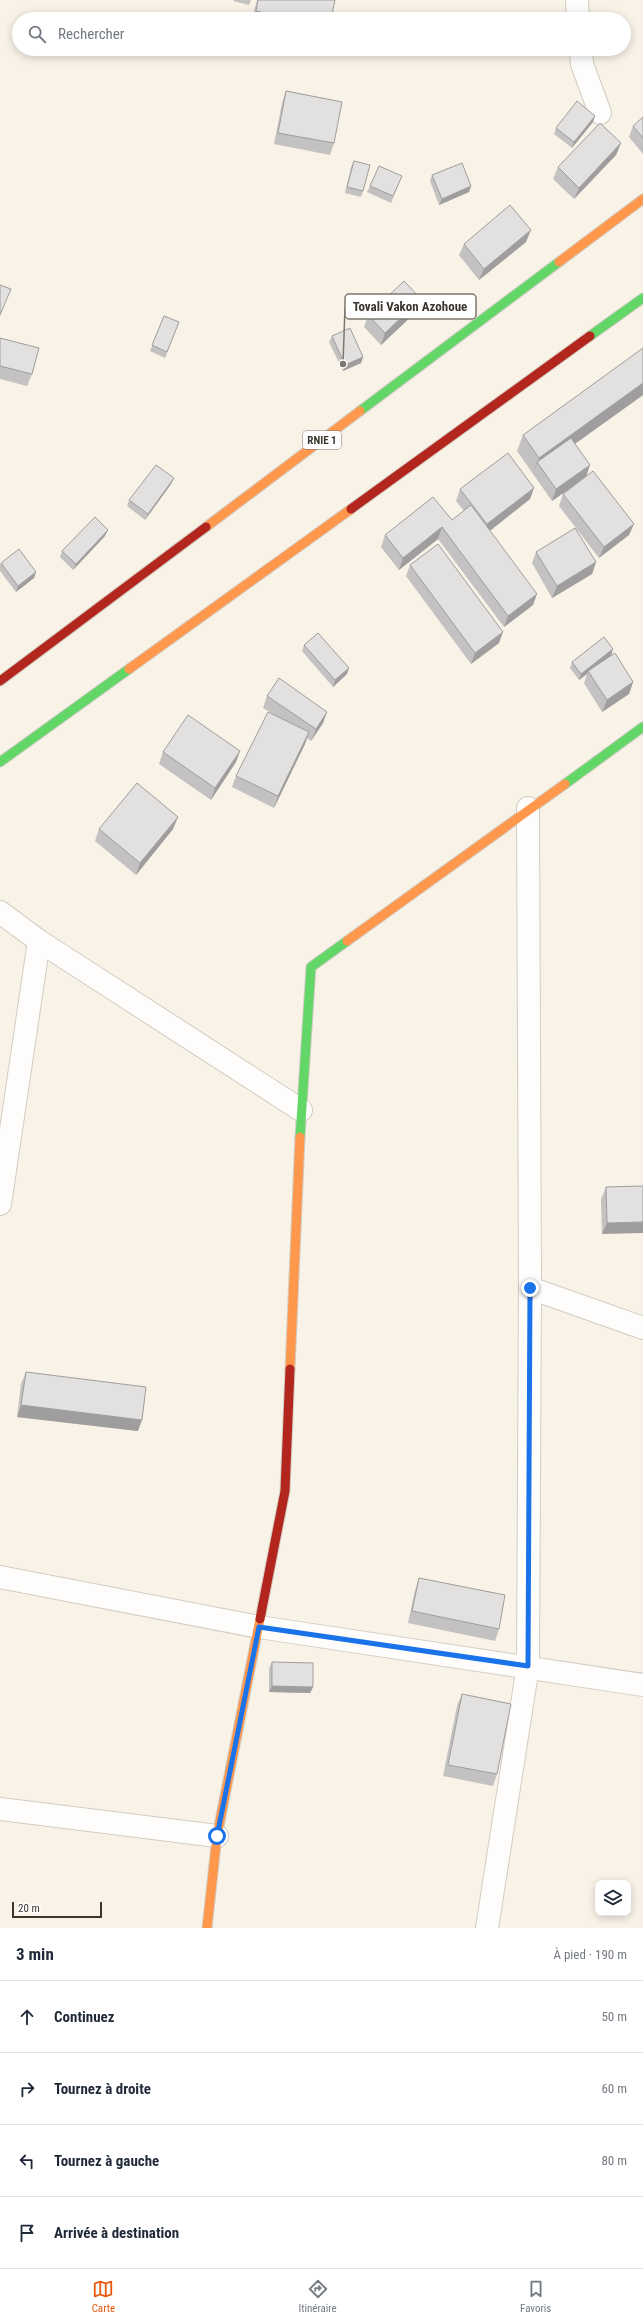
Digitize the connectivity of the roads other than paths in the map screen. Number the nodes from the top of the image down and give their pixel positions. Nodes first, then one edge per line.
1 (577, 0) edge
2 (578, 12) edge
3 (581, 56) edge
4 (600, 113) dead end
5 (643, 199) edge
6 (643, 298) edge
7 (0, 681) edge
8 (643, 727) edge
9 (0, 762) edge
10 (528, 808) junction
11 (0, 912) edge
12 (39, 941) junction
13 (301, 1110) junction
14 (0, 1204) edge
15 (530, 1288) junction
16 (643, 1328) edge
17 (0, 1577) edge
18 (259, 1627) junction
19 (528, 1666) junction
20 (643, 1685) edge
21 (0, 1808) edge
22 (217, 1836) junction
23 (207, 1928) edge
24 (487, 1928) edge

1 - 2 street
3 - 4 street
5 - 7 main road, RNIE 1
6 - 9 main road
8 - 10 main road
10 - 13 main road
10 - 15 street
11 - 12 street
12 - 13 street
12 - 14 street
13 - 18 main road
15 - 16 street
15 - 19 street
17 - 18 street
18 - 19 street
18 - 22 main road
19 - 20 street
19 - 24 street
21 - 22 street
22 - 23 main road

